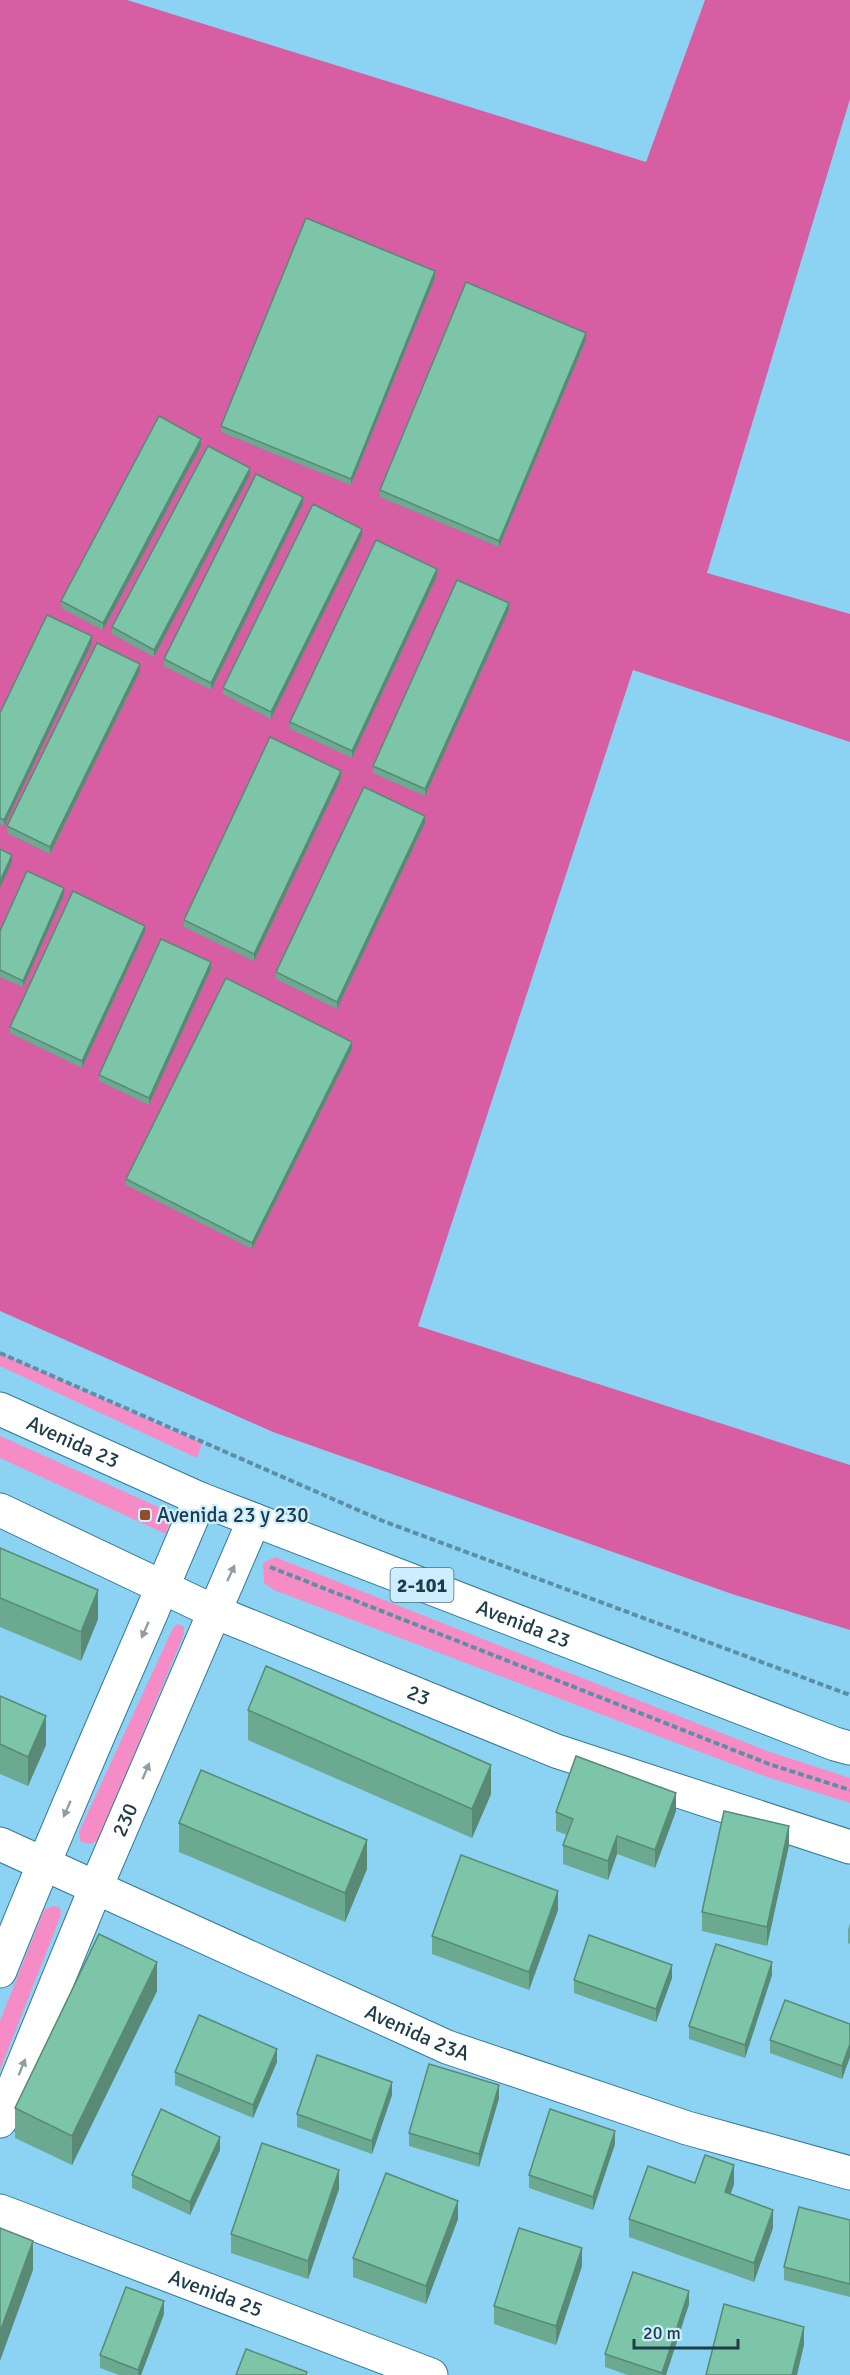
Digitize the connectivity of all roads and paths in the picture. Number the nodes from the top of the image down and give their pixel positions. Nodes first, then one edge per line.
1 (0, 1353) edge
2 (0, 1409) edge
3 (200, 1499) junction
4 (0, 1510) edge
5 (254, 1520) junction
6 (239, 1555) junction
7 (165, 1586) junction
8 (215, 1612) junction
9 (850, 1695) edge
10 (850, 1748) edge
11 (850, 1790) edge
12 (0, 1844) edge
13 (850, 1848) edge
14 (42, 1864) junction
15 (96, 1887) junction
16 (0, 1971) edge
17 (0, 2121) edge
18 (850, 2173) edge
19 (0, 2211) edge
20 (431, 2375) edge

1 - 9 path
2 - 3 street, Avenida 23 / 2-101
3 - 5 street, Avenida 23 / 2-101
3 - 7 street
4 - 7 street, 23
5 - 6 street, 230
5 - 10 street, Avenida 23 / 2-101
8 -> 6 street, 230
6 - 11 path
7 - 8 street, 23
7 -> 14 street
8 - 13 street, 23
15 -> 8 street, 230
12 - 14 street, Avenida 23A
14 - 15 street, Avenida 23A
14 - 16 street
17 -> 15 street, 230
15 - 18 street, Avenida 23A
19 - 20 street, Avenida 25

